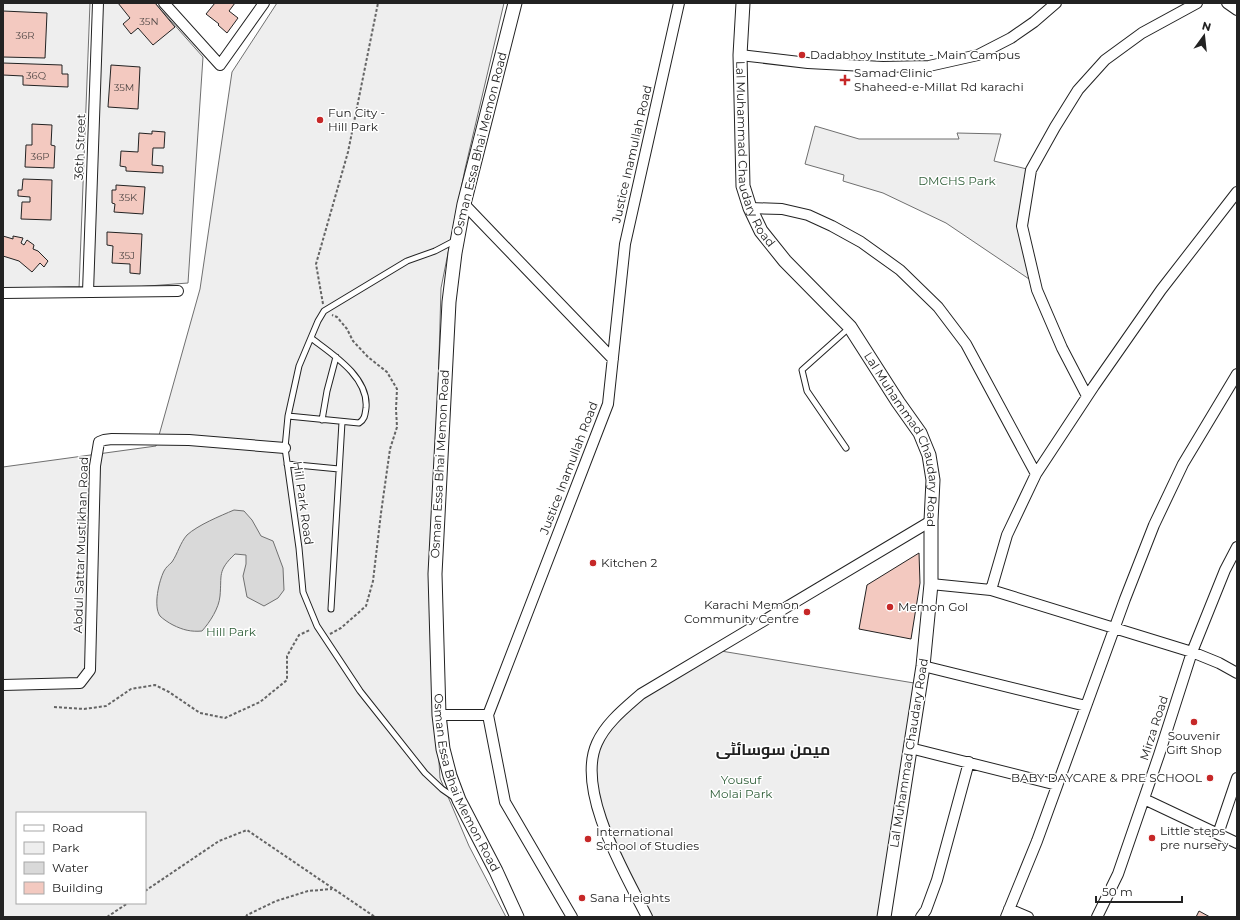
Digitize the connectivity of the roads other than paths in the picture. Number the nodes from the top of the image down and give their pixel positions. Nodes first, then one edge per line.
1 (98, 3) edge
2 (164, 3) edge
3 (264, 3) edge
4 (515, 3) edge
5 (679, 3) edge
6 (744, 3) edge
7 (1056, 3) edge
8 (1197, 3) edge
9 (1228, 3) edge
10 (1237, 10) edge
11 (740, 55) junction
12 (1237, 192) edge
13 (464, 204) junction
14 (750, 208) junction
15 (457, 240) junction
16 (178, 291) dead end
17 (88, 292) junction
18 (3, 293) edge
19 (850, 327) junction
20 (311, 338) junction
21 (336, 357) junction
22 (613, 359) junction
23 (1237, 374) edge
24 (1087, 396) junction
25 (288, 416) junction
26 (322, 420) junction
27 (342, 422) junction
28 (285, 448) junction
29 (846, 448) dead end
30 (287, 464) junction
31 (339, 469) junction
32 (1036, 474) junction
33 (931, 521) junction
34 (1237, 548) edge
35 (931, 584) junction
36 (991, 590) junction
37 (331, 609) dead end
38 (1115, 627) junction
39 (1192, 652) junction
40 (923, 666) junction
41 (1237, 673) edge
42 (3, 685) edge
43 (1086, 706) junction
44 (439, 715) junction
45 (488, 715) junction
46 (910, 748) junction
47 (969, 762) junction
48 (1237, 778) edge
49 (1057, 785) junction
50 (1144, 799) junction
51 (460, 800) junction
52 (1218, 834) junction
53 (1237, 842) edge
54 (1008, 913) edge
55 (517, 917) edge
56 (572, 917) edge
57 (647, 917) edge
58 (884, 917) edge
59 (921, 917) edge
60 (1028, 917) edge
61 (1097, 917) edge

1 - 17 street, 36th Street
2 - 3 street
4 - 13 street, Osman Essa Bhai Memon Road
5 - 22 street, Justice Inamullah Road
6 - 11 street, Lal Muhammad Chaudary Road
7 - 11 street
8 - 24 street
9 - 10 street
11 - 14 street, Lal Muhammad Chaudary Road
12 - 24 street
13 - 15 street, Osman Essa Bhai Memon Road
13 - 22 street
14 - 19 street, Lal Muhammad Chaudary Road
14 - 32 street
15 - 20 lane, Hill Park Road
15 - 44 street, Osman Essa Bhai Memon Road
16 - 17 street
17 - 18 street
19 - 29 lane
19 - 33 street, Lal Muhammad Chaudary Road
20 - 21 lane
20 - 25 lane, Hill Park Road
21 - 26 lane
21 - 27 lane
22 - 45 street, Justice Inamullah Road
23 - 38 street
24 - 32 street
25 - 26 lane
25 - 28 lane, Hill Park Road
26 - 27 lane
27 - 31 lane
28 - 30 lane, Hill Park Road
28 - 42 street, Abdul Sattar Mustikhan Road
30 - 31 lane
30 - 51 lane, Hill Park Road
31 - 37 lane
32 - 36 street
33 - 35 street, Lal Muhammad Chaudary Road
33 - 57 street
34 - 39 street, Mirza Road
35 - 36 street
35 - 40 street, Lal Muhammad Chaudary Road
36 - 38 street
38 - 39 street
38 - 43 street
39 - 41 street
39 - 50 street, Mirza Road
40 - 43 street
40 - 46 street, Lal Muhammad Chaudary Road
43 - 49 street
44 - 45 street
44 - 51 street, Osman Essa Bhai Memon Road
45 - 56 street
46 - 47 street
46 - 58 street, Lal Muhammad Chaudary Road
47 - 49 street
47 - 59 street
48 - 52 street
49 - 54 street
50 - 52 street
50 - 61 street, Mirza Road
51 - 55 street, Osman Essa Bhai Memon Road
52 - 53 street
54 - 60 street

